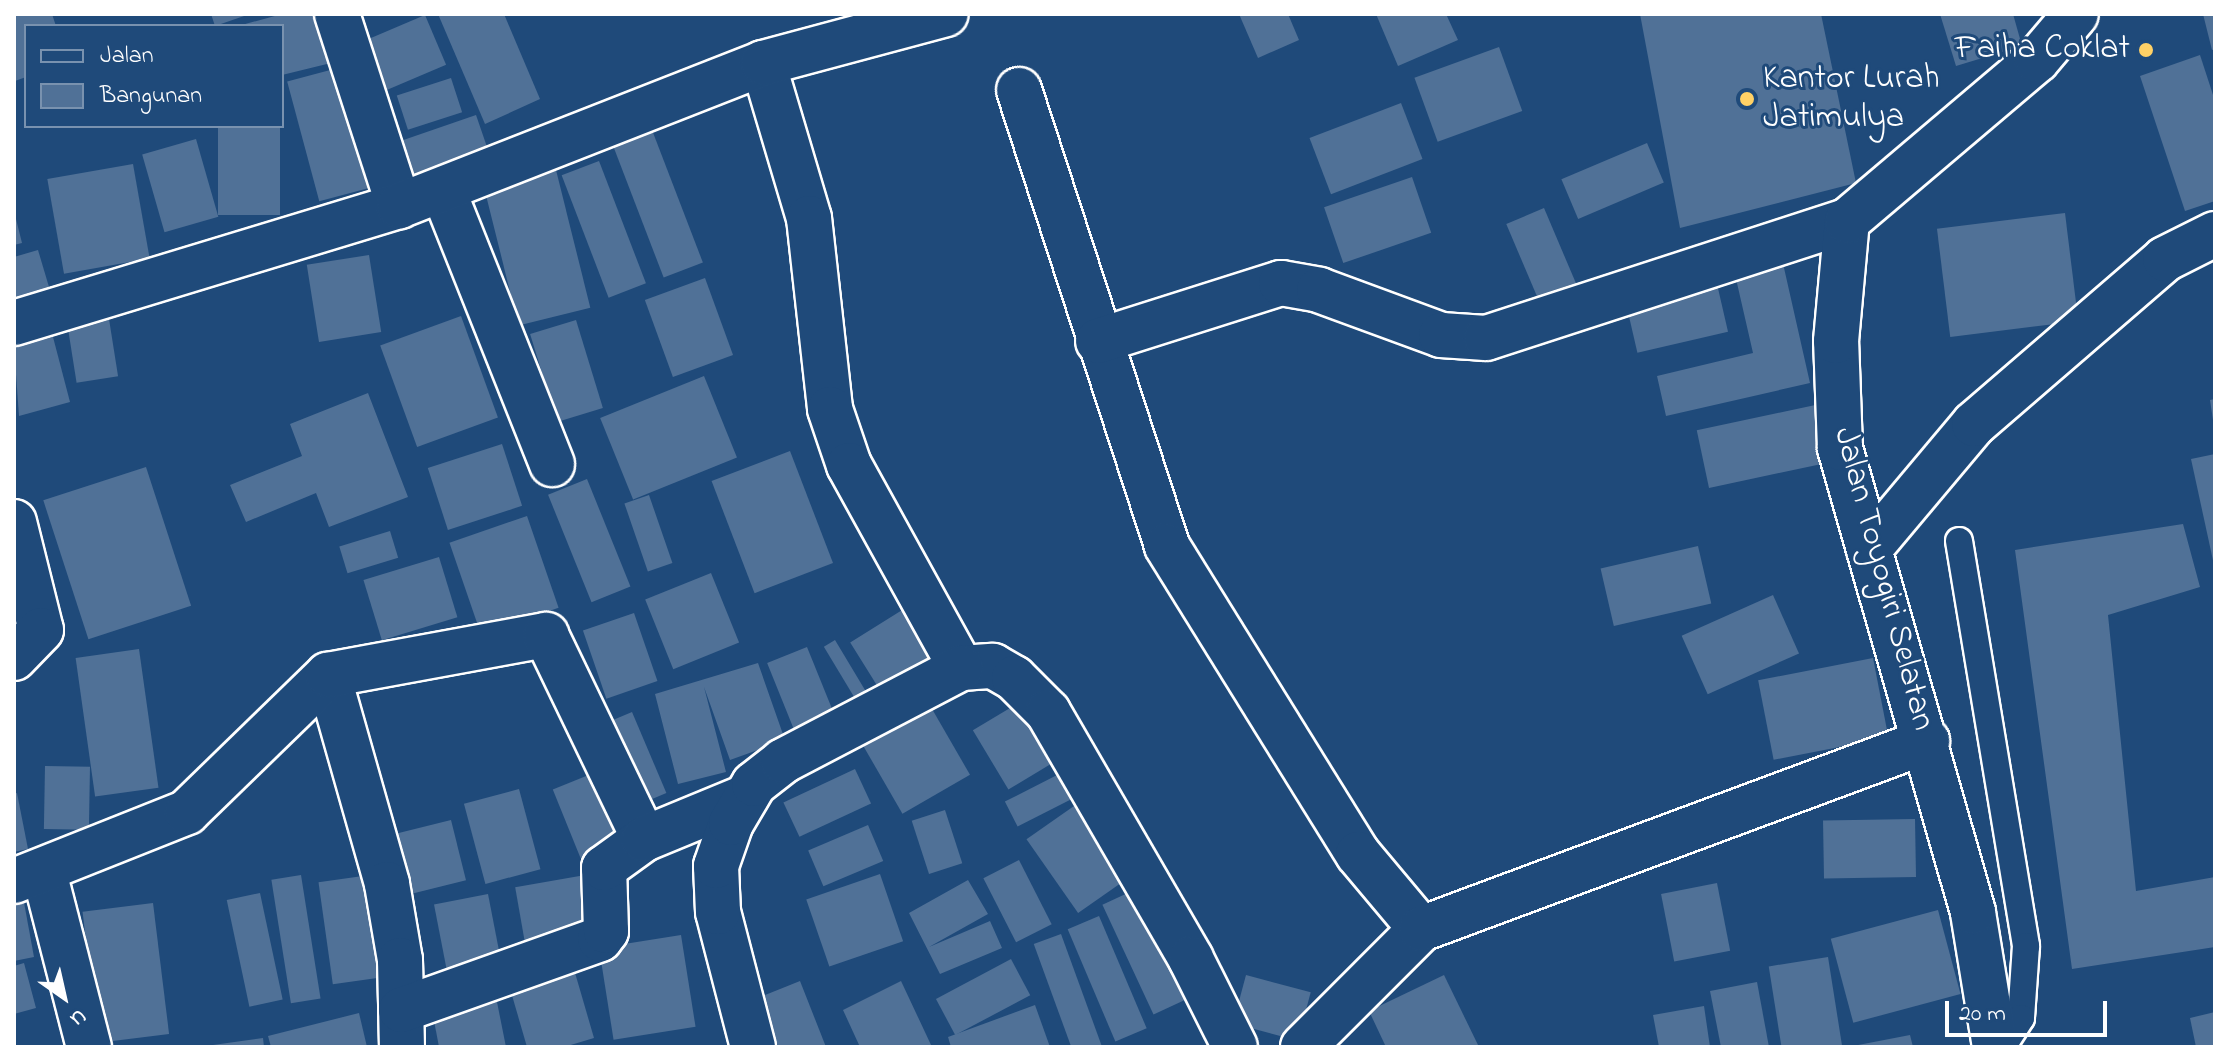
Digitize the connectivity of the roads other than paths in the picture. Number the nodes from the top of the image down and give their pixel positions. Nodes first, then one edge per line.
1 (337, 14) edge
2 (946, 14) edge
3 (2076, 14) edge
4 (880, 24) edge
5 (763, 63) junction
6 (1019, 90) dead end
7 (443, 190) junction
8 (399, 206) junction
9 (1847, 221) junction
10 (2215, 234) edge
11 (14, 323) edge
12 (1098, 341) junction
13 (552, 464) dead end
14 (14, 522) edge
15 (1959, 541) dead end
16 (1869, 549) junction
17 (14, 658) edge
18 (961, 668) junction
19 (328, 675) junction
20 (1927, 741) junction
21 (746, 797) junction
22 (644, 839) junction
23 (29, 876) edge
24 (1421, 929) junction
25 (402, 1028) edge
26 (89, 1047) edge
27 (753, 1047) edge
28 (1235, 1047) edge
29 (1303, 1047) edge
30 (1995, 1047) edge
31 (2002, 1047) edge

1 - 8 street
2 - 4 street
3 - 9 street
4 - 5 street
5 - 7 street
5 - 18 street
6 - 12 street
7 - 8 street
7 - 13 street
8 - 11 street
9 - 12 street
9 - 16 street, Jalan Toyogiri Selatan
10 - 16 street
12 - 24 street
14 - 17 street
15 - 31 lane
16 - 20 street, Jalan Toyogiri Selatan
18 - 21 street
18 - 28 street
19 - 22 street
19 - 23 street
19 - 25 street
20 - 24 street
20 - 30 street, Jalan Toyogiri Selatan
21 - 22 street
21 - 27 street
22 - 25 street
23 - 26 street
24 - 29 street

